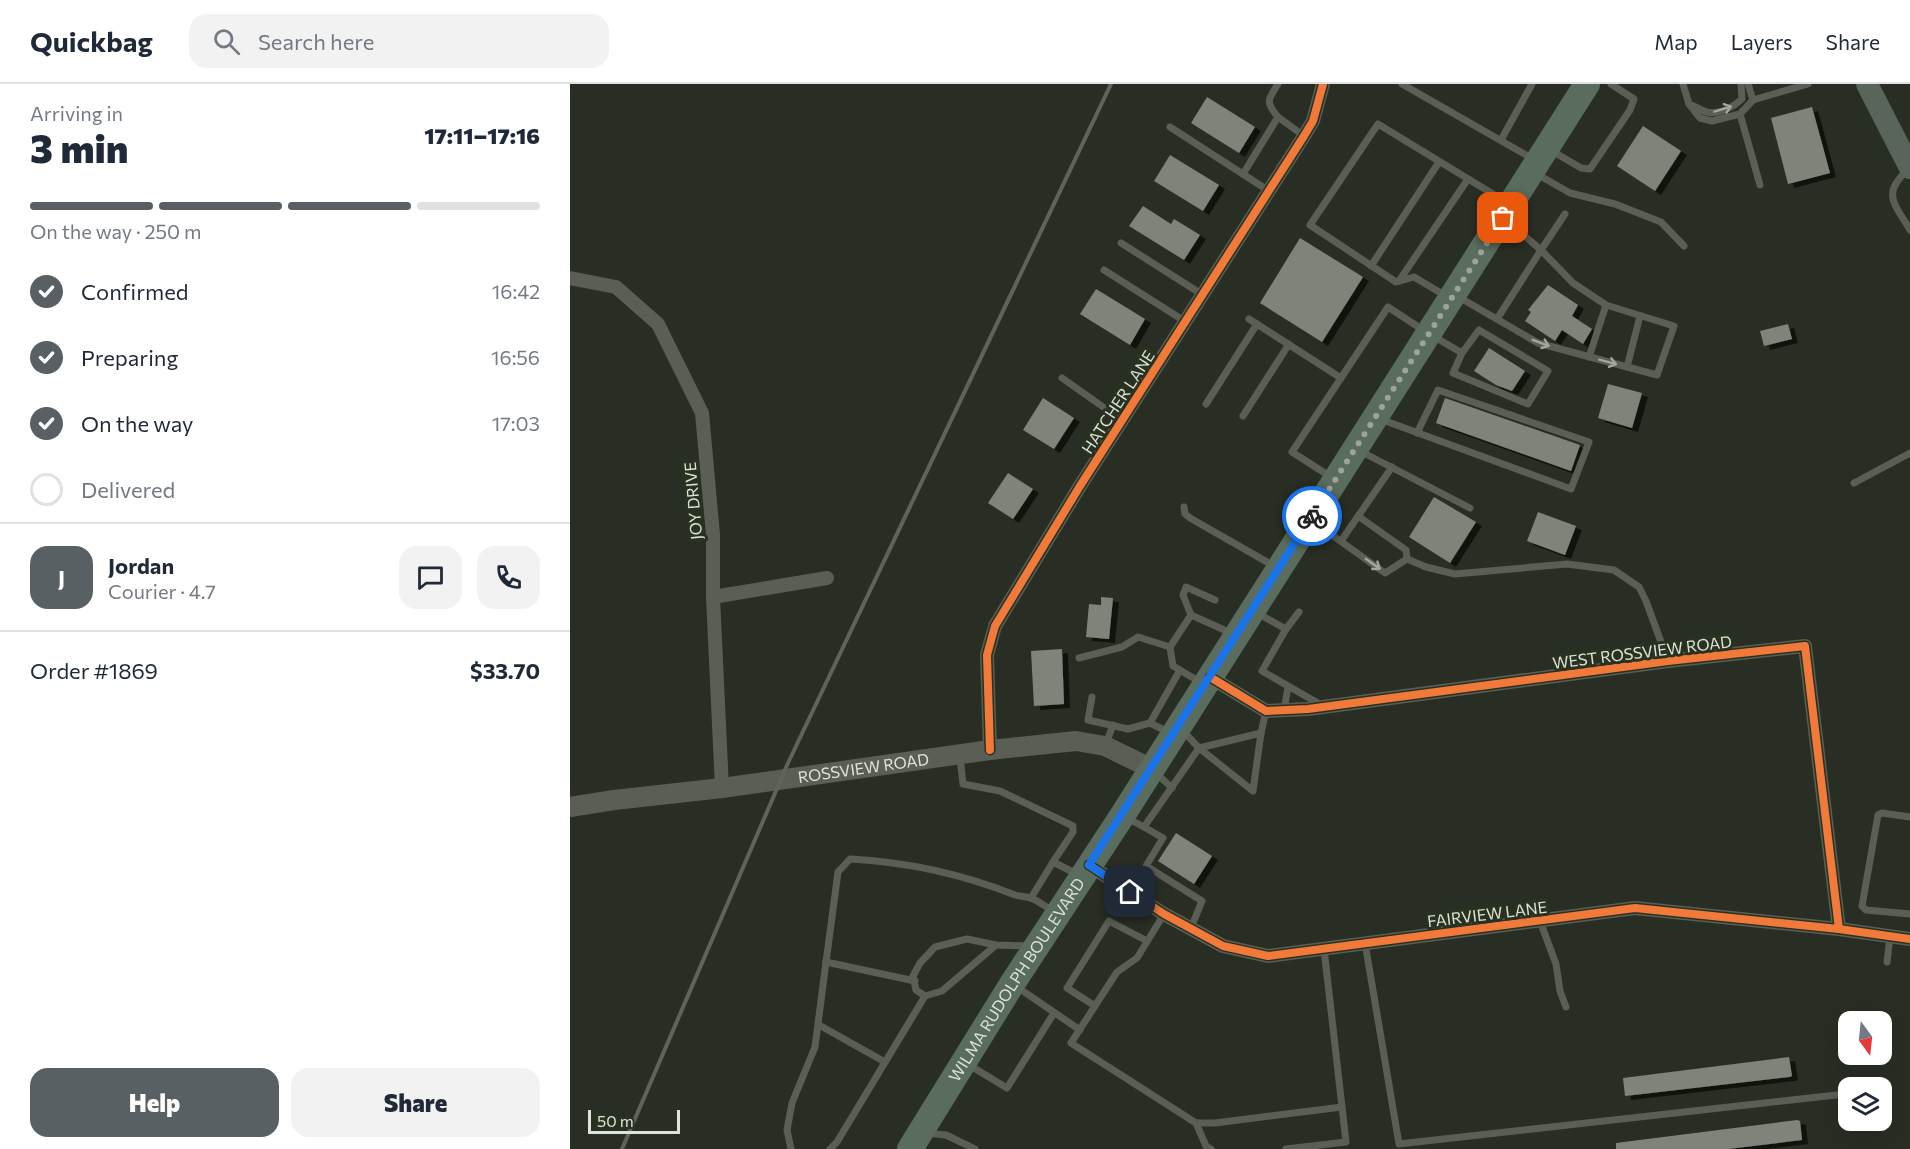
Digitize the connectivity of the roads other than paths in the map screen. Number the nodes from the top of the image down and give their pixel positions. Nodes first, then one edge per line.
1 (1278, 84) edge
2 (1323, 84) edge
3 (1402, 84) edge
4 (1533, 84) edge
5 (1587, 84) edge
6 (1611, 84) edge
7 (1683, 84) edge
8 (1741, 84) edge
9 (1748, 84) edge
10 (1808, 84) edge
11 (1867, 84) edge
12 (1753, 100) junction
13 (1689, 104) junction
14 (1740, 114) junction
15 (1278, 117) junction
16 (1170, 127) dead end
17 (1304, 136) junction
18 (1501, 140) junction
19 (1539, 160) junction
20 (1439, 162) junction
21 (1910, 168) edge
22 (1243, 174) junction
23 (1468, 179) junction
24 (1760, 185) dead end
25 (1269, 191) junction
26 (1506, 211) junction
27 (1565, 213) dead end
28 (1907, 221) edge
29 (1910, 230) edge
30 (1121, 243) dead end
31 (1684, 246) dead end
32 (1542, 250) junction
33 (1371, 266) junction
34 (1104, 270) dead end
35 (570, 278) edge
36 (1399, 281) junction
37 (1203, 295) junction
38 (1452, 296) junction
39 (1606, 305) junction
40 (1640, 316) junction
41 (1249, 319) dead end
42 (1497, 319) junction
43 (1186, 322) junction
44 (1257, 324) junction
45 (1428, 334) junction
46 (1289, 344) junction
47 (1462, 353) junction
48 (1589, 357) junction
49 (1627, 367) junction
50 (1062, 378) dead end
51 (1341, 378) junction
52 (1206, 404) dead end
53 (1243, 416) dead end
54 (1375, 417) junction
55 (1123, 421) junction
56 (1417, 433) junction
57 (1355, 448) junction
58 (1910, 453) edge
59 (1392, 467) junction
60 (1335, 480) junction
61 (1854, 483) dead end
62 (1184, 507) dead end
63 (1470, 508) dead end
64 (1358, 516) junction
65 (1310, 519) junction
66 (1341, 541) junction
67 (1407, 559) junction
68 (1279, 569) junction
69 (827, 578) dead end
70 (714, 597) junction
71 (1215, 600) dead end
72 (1252, 610) junction
73 (1299, 612) dead end
74 (1191, 615) junction
75 (1286, 630) junction
76 (1236, 636) junction
77 (1170, 647) junction
78 (1079, 658) dead end
79 (1668, 661) junction
80 (1180, 670) junction
81 (1207, 681) junction
82 (1288, 687) junction
83 (1092, 696) dead end
84 (1325, 707) junction
85 (1284, 710) junction
86 (1266, 711) junction
87 (1150, 723) junction
88 (1113, 725) junction
89 (1176, 730) junction
90 (1261, 733) junction
91 (1105, 747) junction
92 (1199, 748) junction
93 (990, 750) junction
94 (960, 754) junction
95 (1152, 769) junction
96 (722, 788) junction
97 (1172, 788) junction
98 (570, 807) edge
99 (1910, 817) edge
100 (1133, 821) junction
101 (1053, 862) junction
102 (1086, 870) junction
103 (1031, 898) junction
104 (1057, 914) junction
105 (1164, 914) junction
106 (1910, 914) edge
107 (1540, 921) junction
108 (1191, 928) junction
109 (1839, 929) junction
110 (1890, 936) junction
111 (1910, 939) edge
112 (1148, 941) junction
113 (1365, 943) junction
114 (996, 945) junction
115 (1037, 946) junction
116 (1324, 949) junction
117 (826, 962) junction
118 (1887, 962) dead end
119 (915, 981) junction
120 (1012, 984) junction
121 (925, 996) junction
122 (1095, 1006) junction
123 (1566, 1007) dead end
124 (1054, 1013) junction
125 (819, 1025) junction
126 (1080, 1030) junction
127 (964, 1061) junction
128 (885, 1062) junction
129 (1838, 1095) edge
130 (1342, 1107) junction
131 (1196, 1123) junction
132 (915, 1140) edge
133 (791, 1149) edge
134 (830, 1149) edge
135 (975, 1149) edge
136 (1211, 1149) edge
137 (1286, 1149) edge

1 - 15 lane
2 - 17 street, HATCHER LANE
3 - 18 lane
4 - 18 lane
5 - 19 highway, WILMA RUDOLPH BOULEVARD
6 - 19 lane
7 - 13 lane
13 -> 8 lane
9 - 12 lane
10 - 12 lane
11 - 21 main road
12 - 14 lane
13 - 14 lane
14 - 24 lane
15 - 17 lane
15 - 22 lane
16 - 22 lane
17 - 25 street, HATCHER LANE
18 - 19 lane
19 - 26 highway, WILMA RUDOLPH BOULEVARD
19 - 31 lane
20 - 23 lane
20 - 33 lane
20 - 33 lane
21 - 28 lane
22 - 25 lane
23 - 26 lane
23 - 36 lane
25 - 37 street, HATCHER LANE
26 - 32 lane
26 - 38 highway, WILMA RUDOLPH BOULEVARD
27 - 32 lane
28 - 29 lane
30 - 37 lane
32 - 39 lane
32 - 42 lane
33 - 36 lane
34 - 43 lane
35 - 70 street, JOY DRIVE
36 - 38 lane
37 - 43 street, HATCHER LANE
38 - 42 lane
38 - 45 highway, WILMA RUDOLPH BOULEVARD
39 - 40 lane
39 - 48 lane
40 - 49 lane
40 - 49 lane
41 - 44 lane
42 -> 48 lane
43 - 55 street, HATCHER LANE
44 - 46 lane
44 - 52 lane
45 - 47 lane
45 - 51 lane
45 - 54 highway, WILMA RUDOLPH BOULEVARD
46 - 51 lane
46 - 53 lane
47 - 47 lane
48 -> 49 lane
50 - 55 lane
51 - 60 lane
54 - 56 lane
54 - 57 highway, WILMA RUDOLPH BOULEVARD
55 - 93 street, HATCHER LANE
56 - 56 lane
57 - 59 lane
57 - 60 highway, WILMA RUDOLPH BOULEVARD
58 - 61 lane
59 - 63 lane
59 - 64 lane
60 - 65 highway, WILMA RUDOLPH BOULEVARD
62 - 68 lane
64 - 66 lane
64 - 67 lane
65 - 66 lane
65 - 68 highway, WILMA RUDOLPH BOULEVARD
66 -> 67 lane
67 - 79 lane
68 - 72 highway, WILMA RUDOLPH BOULEVARD
69 - 70 street
70 - 96 street, JOY DRIVE
71 - 74 lane
72 - 75 lane
72 - 76 highway, WILMA RUDOLPH BOULEVARD
73 - 75 lane
74 - 76 lane
74 - 77 lane
75 - 82 lane
76 - 81 highway, WILMA RUDOLPH BOULEVARD
77 - 78 lane
77 - 80 lane
79 - 84 street, WEST ROSSVIEW ROAD
79 - 109 street, WEST ROSSVIEW ROAD
80 - 81 lane
80 - 87 lane
81 - 86 street
81 - 89 highway, WILMA RUDOLPH BOULEVARD
82 - 84 lane
82 - 85 lane
83 - 88 lane
84 - 85 street, WEST ROSSVIEW ROAD
85 - 86 street, WEST ROSSVIEW ROAD
86 - 90 lane
87 - 88 lane
87 - 89 lane
88 - 91 lane
89 - 92 lane
89 - 95 highway, WILMA RUDOLPH BOULEVARD
90 - 92 lane
90 - 92 lane
91 - 93 street, ROSSVIEW ROAD
91 - 95 street, ROSSVIEW ROAD
92 - 97 lane
93 - 94 street, ROSSVIEW ROAD
94 - 96 street, ROSSVIEW ROAD
94 - 101 lane
95 - 97 lane
95 - 100 highway, WILMA RUDOLPH BOULEVARD
96 - 98 street, ROSSVIEW ROAD
97 - 100 lane
99 - 106 lane
100 - 102 highway, WILMA RUDOLPH BOULEVARD
100 - 108 lane
101 - 102 lane
101 - 103 lane
102 - 104 highway, WILMA RUDOLPH BOULEVARD
102 - 105 street, FAIRVIEW LANE
103 - 104 lane
103 - 117 lane
104 - 115 highway, WILMA RUDOLPH BOULEVARD
105 - 108 street, FAIRVIEW LANE
105 - 112 lane
107 - 109 street, FAIRVIEW LANE
107 - 113 street, FAIRVIEW LANE
107 - 123 lane
108 - 116 street, FAIRVIEW LANE
109 - 110 street, FAIRVIEW LANE
110 - 111 street, FAIRVIEW LANE
110 - 118 lane
112 - 122 lane
112 - 122 lane
113 - 116 street, FAIRVIEW LANE
113 - 129 lane
114 - 115 lane
114 - 119 lane
114 - 121 lane
115 - 120 highway, WILMA RUDOLPH BOULEVARD
116 - 130 lane
117 - 119 lane
117 - 125 lane
119 - 121 lane
120 - 124 lane
120 - 127 highway, WILMA RUDOLPH BOULEVARD
121 - 128 lane
122 - 126 lane
124 - 126 lane
124 - 127 lane
125 - 128 lane
125 - 133 lane
126 - 131 lane
127 - 132 highway, WILMA RUDOLPH BOULEVARD
128 - 134 lane
130 - 131 lane
130 - 137 lane
131 - 136 lane
132 - 135 lane

